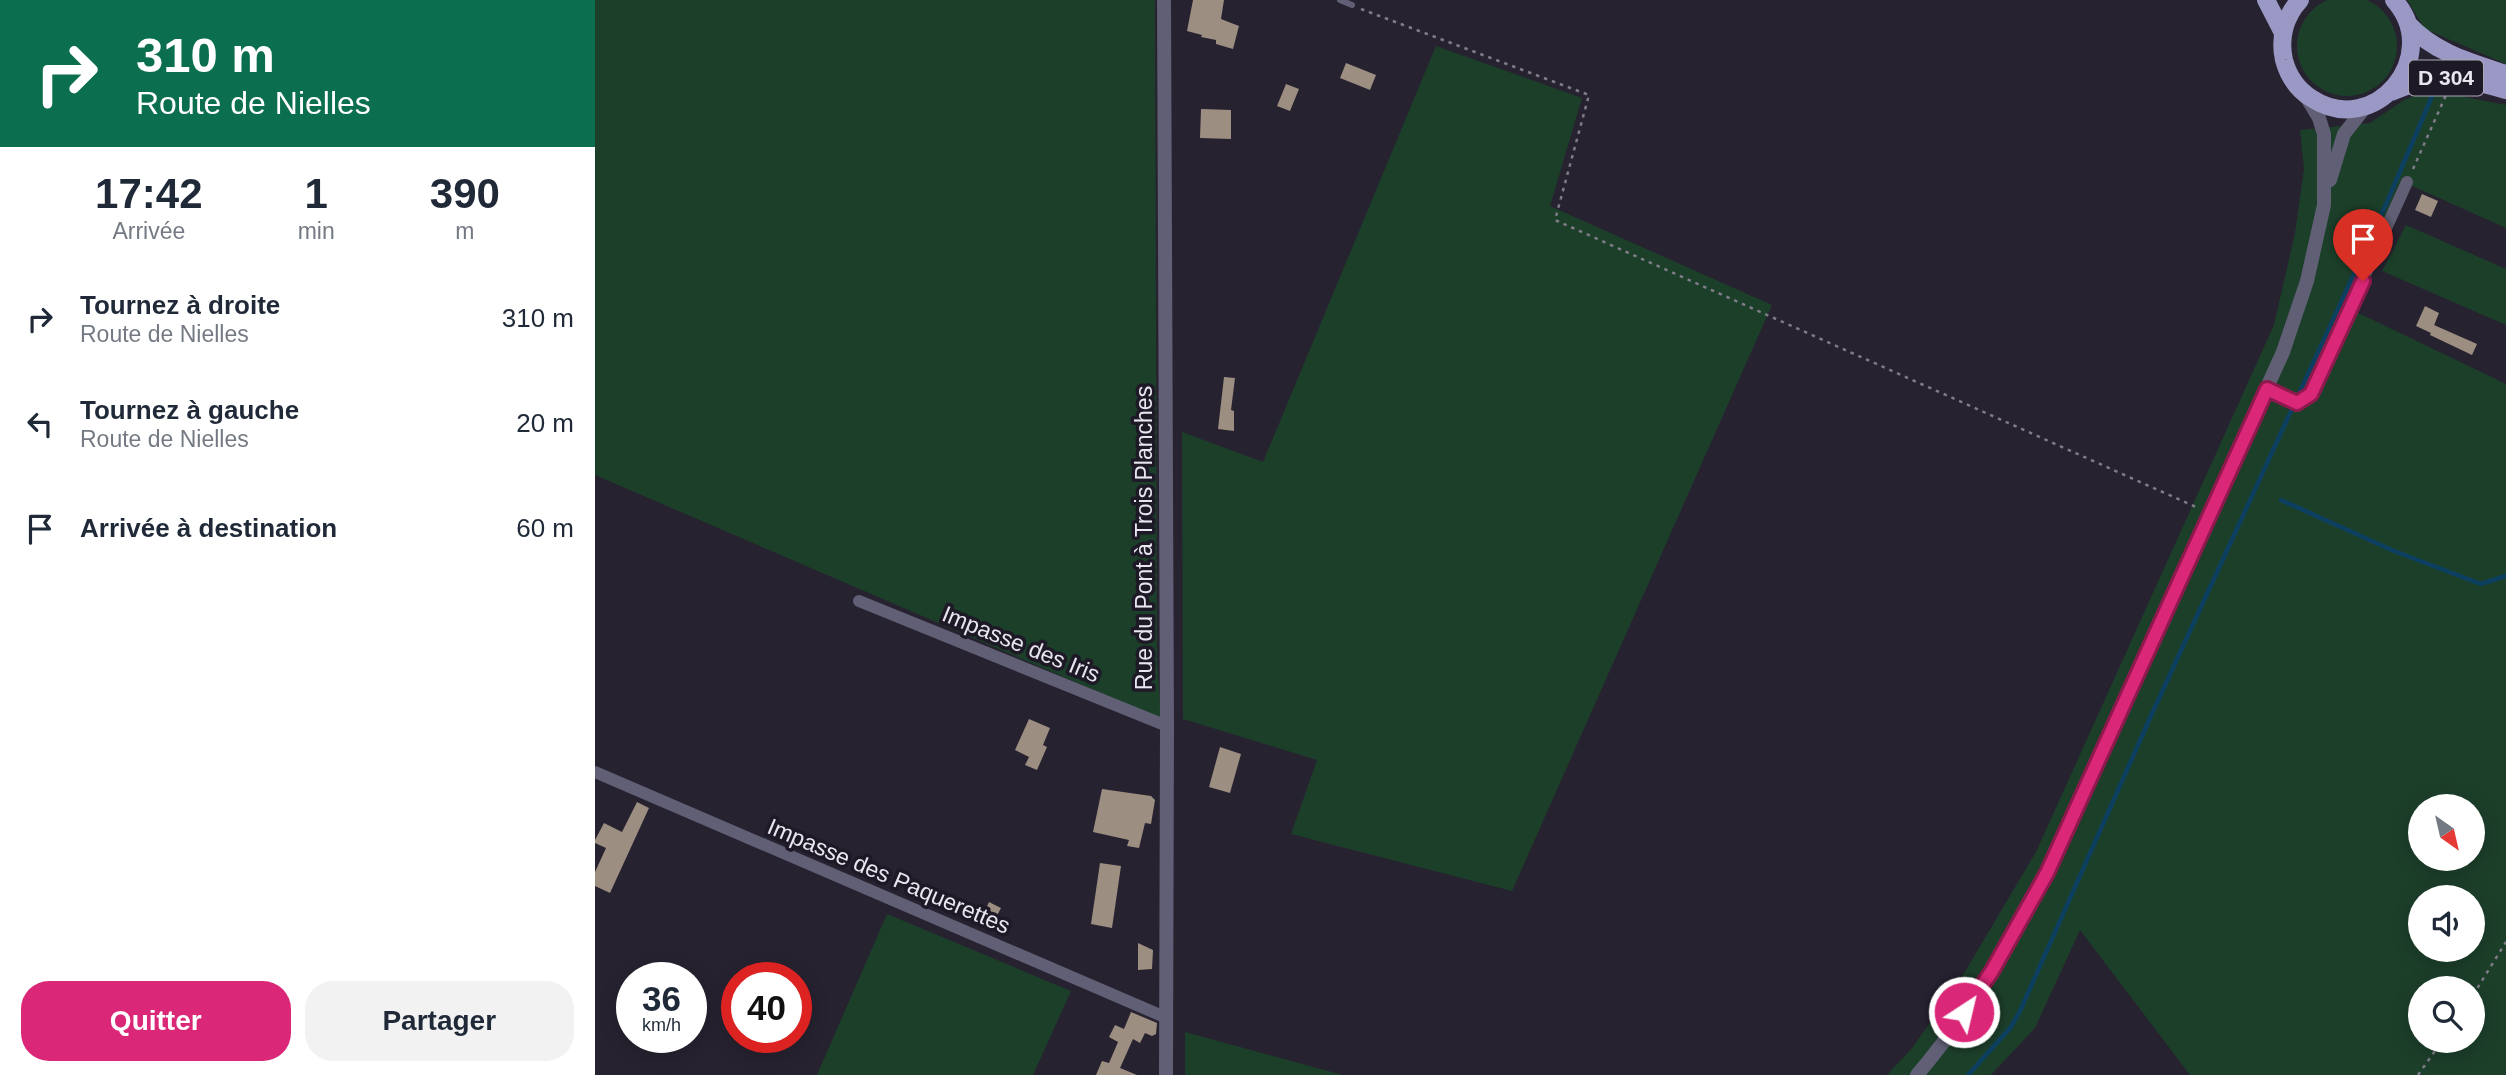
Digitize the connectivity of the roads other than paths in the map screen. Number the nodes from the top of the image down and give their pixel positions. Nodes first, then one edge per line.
1 (1164, 0) edge
2 (1340, 0) edge
3 (2266, 0) edge
4 (2299, 0) edge
5 (2394, 0) edge
6 (1352, 5) road end
7 (2408, 24) junction
8 (2283, 33) junction
9 (2506, 74) edge
10 (2506, 90) edge
11 (2303, 92) junction
12 (2388, 93) junction
13 (2367, 105) junction
14 (2407, 182) road end
15 (2324, 205) junction
16 (2267, 389) junction
17 (859, 601) dead end
18 (1167, 726) junction
19 (595, 772) edge
20 (1167, 1018) junction
21 (1167, 1075) edge
22 (1917, 1075) edge

1 - 18 street, Rue du Pont à Trois Planches
2 - 6 lane
3 - 8 main road
4 - 8 main road
5 - 7 main road
7 - 9 main road, D 304
7 - 12 main road
8 - 11 main road
10 - 12 main road, D 304
11 - 13 main road
11 - 15 street
12 - 13 main road
13 - 15 street
14 - 16 street
15 - 16 street
16 - 22 street
17 - 18 street, Impasse des Iris
18 - 20 street, Rue du Pont à Trois Planches
19 - 20 street, Impasse des Paquerettes
20 - 21 street, Rue du Pont à Trois Planches

